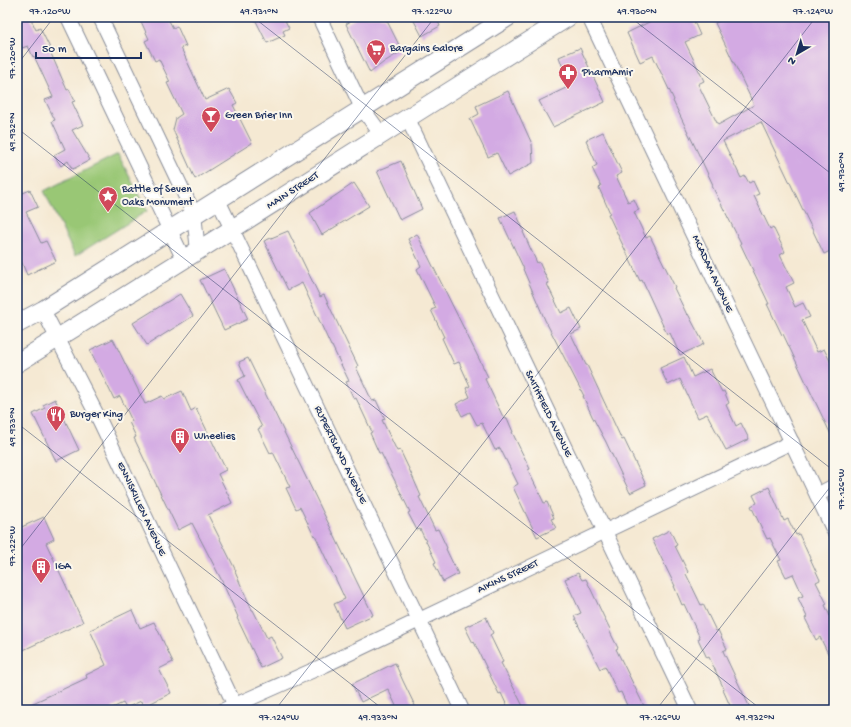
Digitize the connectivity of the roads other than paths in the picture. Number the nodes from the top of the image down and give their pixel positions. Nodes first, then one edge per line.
1 (68, 17) edge
2 (100, 17) edge
3 (319, 17) edge
4 (508, 17) edge
5 (568, 17) edge
6 (589, 17) edge
7 (362, 108) junction
8 (407, 117) junction
9 (382, 134) junction
10 (218, 200) junction
11 (194, 214) junction
12 (169, 230) junction
13 (231, 230) junction
14 (191, 256) junction
15 (43, 310) junction
16 (17, 324) edge
17 (58, 338) junction
18 (17, 363) edge
19 (792, 442) junction
20 (834, 486) edge
21 (817, 495) junction
22 (834, 531) edge
23 (605, 532) junction
24 (419, 619) junction
25 (232, 708) edge
26 (462, 710) edge
27 (690, 710) edge

1 - 12 street
2 - 11 street
3 - 7 street
4 - 7 main road
5 - 8 main road, MAIN STREET
6 - 19 street, MCADAM AVENUE
7 - 9 street
7 - 10 main road
8 - 9 main road, MAIN STREET
8 - 23 street, SMITHFIELD AVENUE
9 - 13 main road, MAIN STREET
10 - 11 main road
10 - 13 street, RUPERTSLAND AVENUE
11 - 12 main road
11 - 14 street
12 - 14 street
12 - 15 main road
13 - 14 main road, MAIN STREET
13 - 24 street, RUPERTSLAND AVENUE
14 - 17 main road, MAIN STREET
15 - 16 main road
15 - 17 street, ENNISKILLEN AVENUE
17 - 18 main road, MAIN STREET
17 - 25 street, ENNISKILLEN AVENUE
19 - 21 street, MCADAM AVENUE
19 - 23 street, AIKINS STREET
20 - 21 street
21 - 22 street, MCADAM AVENUE
23 - 24 street, AIKINS STREET
23 - 27 street, SMITHFIELD AVENUE
24 - 25 street, AIKINS STREET
24 - 26 street, RUPERTSLAND AVENUE

